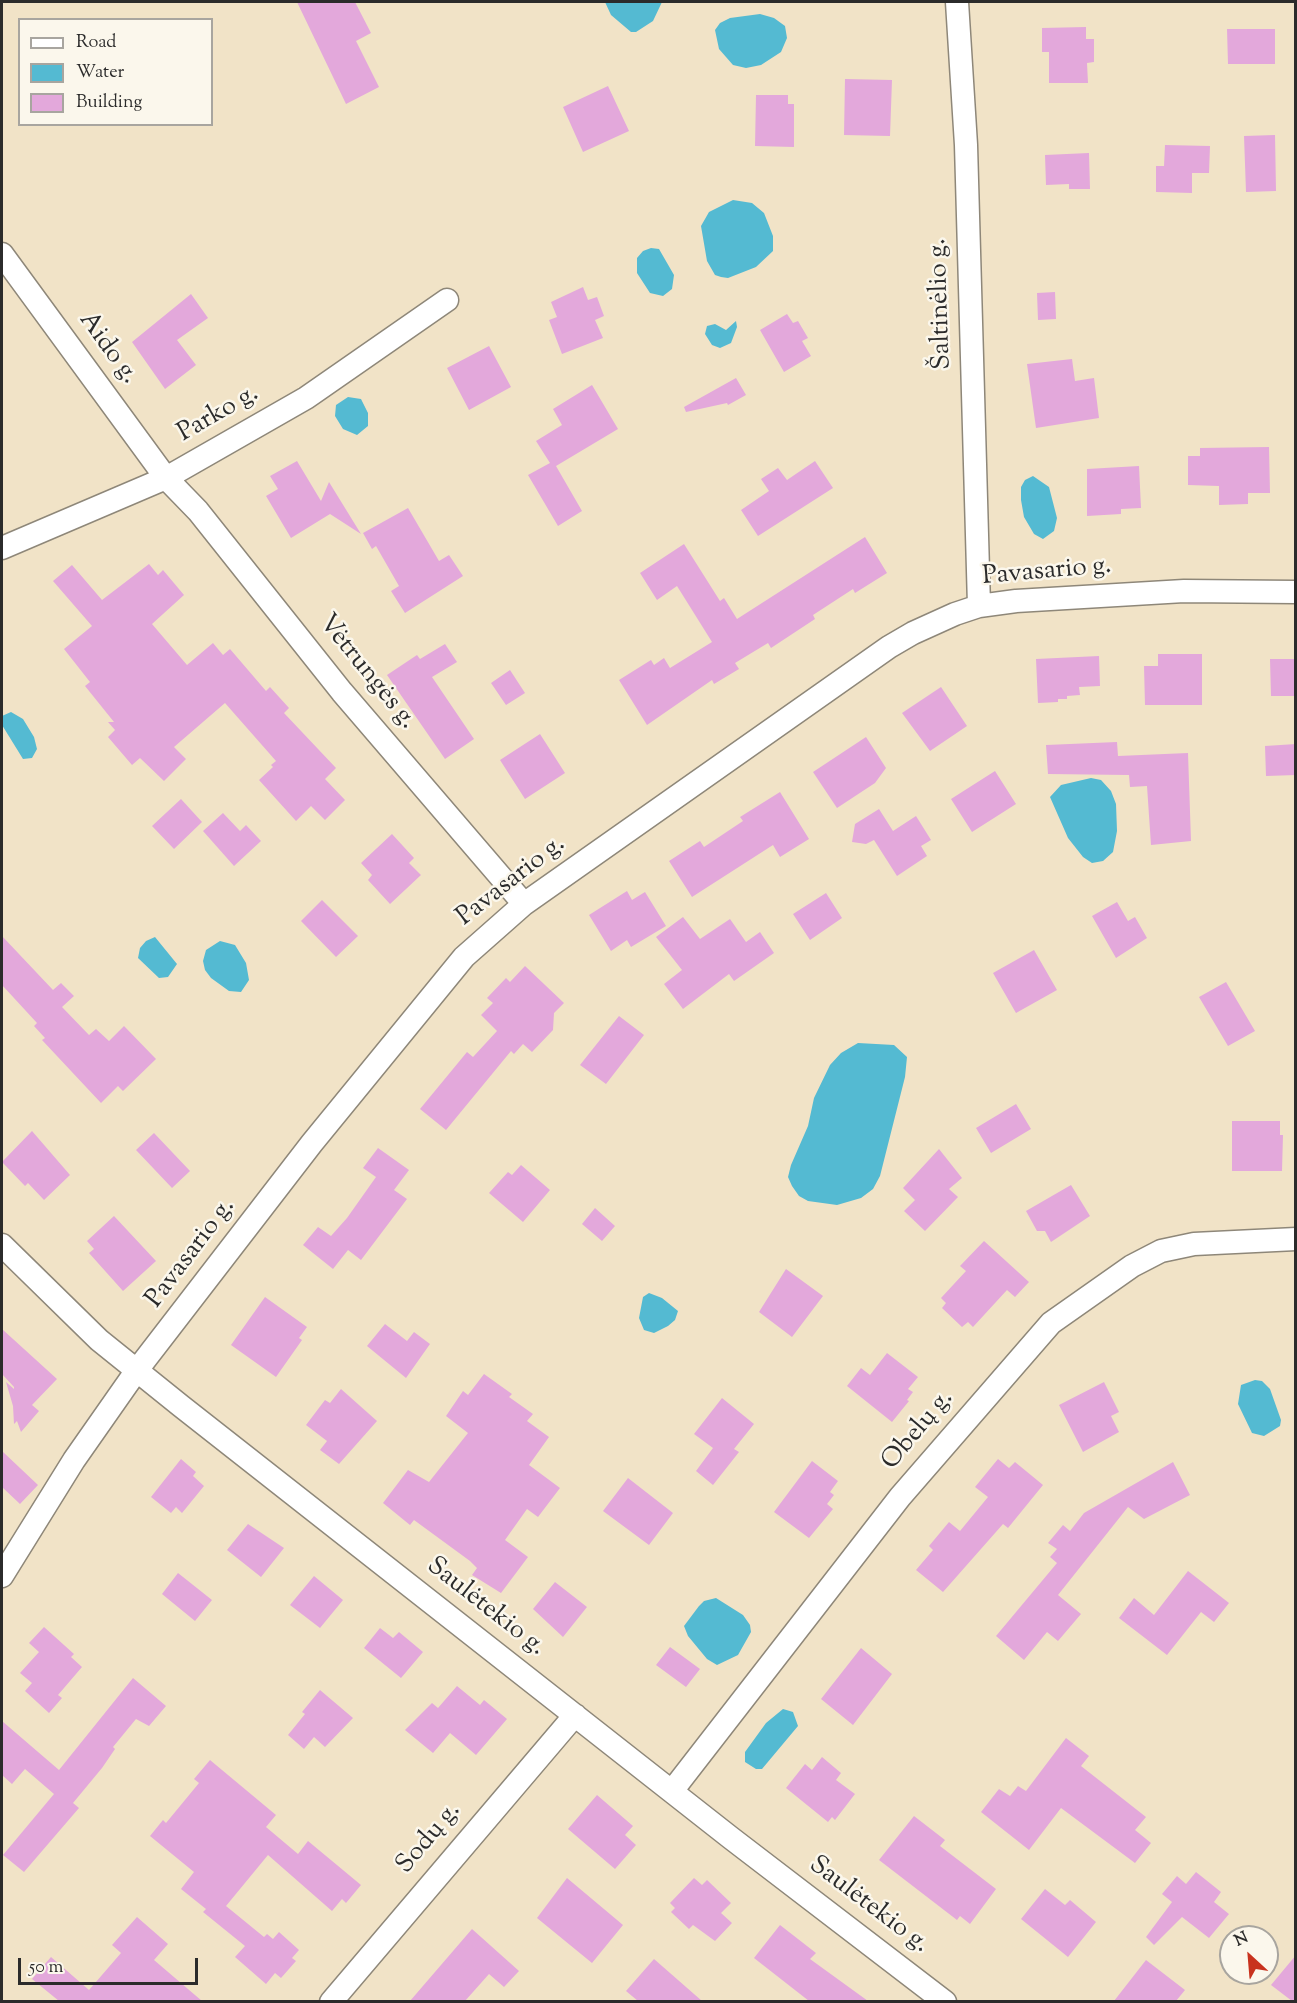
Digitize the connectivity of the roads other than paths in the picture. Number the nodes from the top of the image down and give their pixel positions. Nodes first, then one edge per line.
1 (957, 2) edge
2 (2, 254) edge
3 (447, 300) dead end
4 (166, 478) junction
5 (2, 548) edge
6 (1296, 592) edge
7 (979, 606) junction
8 (524, 904) junction
9 (1296, 1239) edge
10 (2, 1245) edge
11 (137, 1370) junction
12 (2, 1576) edge
13 (575, 1715) junction
14 (672, 1791) junction
15 (331, 2001) edge
16 (945, 2001) edge

1 - 7 street, Šaltinėlio g.
2 - 4 street, Aido g.
3 - 4 street, Parko g.
4 - 5 street, Parko g.
4 - 8 street, Vėtrungės g.
6 - 7 street, Pavasario g.
7 - 8 street, Pavasario g.
8 - 11 street, Pavasario g.
9 - 14 street, Obelų g.
10 - 11 street, Saulėtekio g.
11 - 12 street, Pavasario g.
11 - 13 street, Saulėtekio g.
13 - 14 street, Saulėtekio g.
13 - 15 street, Sodų g.
14 - 16 street, Saulėtekio g.

